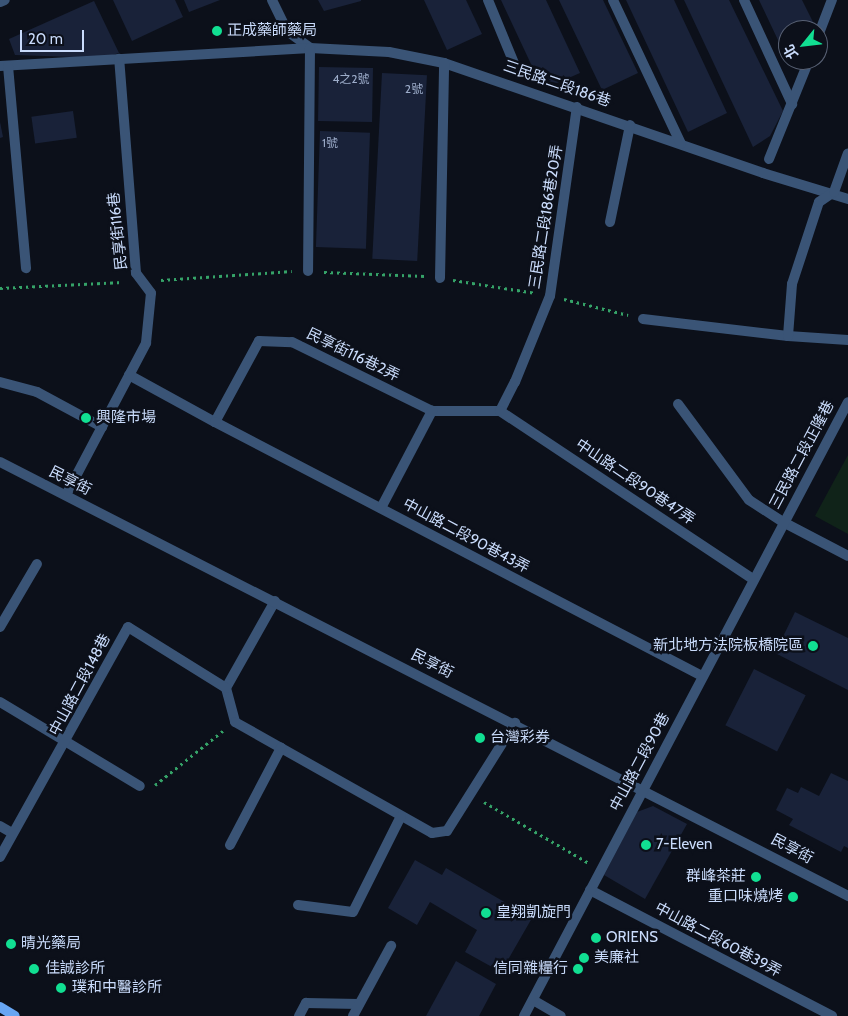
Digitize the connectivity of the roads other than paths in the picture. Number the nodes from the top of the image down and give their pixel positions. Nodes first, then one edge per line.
1 (5, 0) edge
2 (272, 0) edge
3 (488, 0) edge
4 (613, 0) edge
5 (744, 0) edge
6 (832, 0) edge
7 (0, 2) edge
8 (824, 20) edge
9 (310, 48) junction
10 (119, 59) junction
11 (514, 62) dead end
12 (444, 63) junction
13 (4, 66) edge
14 (805, 70) edge
15 (792, 104) junction
16 (577, 107) junction
17 (630, 125) junction
18 (681, 144) junction
19 (848, 153) edge
20 (769, 159) dead end
21 (834, 192) junction
22 (848, 199) edge
23 (610, 222) dead end
24 (26, 268) dead end
25 (308, 271) road end
26 (440, 278) road end
27 (643, 319) road end
28 (788, 336) junction
29 (848, 340) edge
30 (129, 375) junction
31 (0, 382) edge
32 (848, 402) edge
33 (678, 404) dead end
34 (432, 411) junction
35 (500, 411) junction
36 (215, 422) junction
37 (102, 427) junction
38 (0, 462) edge
39 (66, 495) junction
40 (381, 508) junction
41 (783, 522) junction
42 (848, 556) edge
43 (37, 564) dead end
44 (753, 579) junction
45 (275, 601) junction
46 (0, 626) edge
47 (702, 676) junction
48 (226, 688) junction
49 (0, 702) edge
50 (515, 723) junction
51 (67, 741) junction
52 (281, 748) junction
53 (140, 786) road end
54 (643, 788) junction
55 (401, 816) junction
56 (0, 826) edge
57 (12, 833) junction
58 (230, 845) dead end
59 (0, 857) edge
60 (590, 890) junction
61 (848, 896) edge
62 (298, 905) dead end
63 (391, 946) dead end
64 (533, 1000) junction
65 (359, 1004) junction
66 (0, 1007) edge
67 (15, 1016) edge
68 (299, 1016) edge
69 (353, 1016) edge
70 (524, 1016) edge
71 (561, 1016) edge
72 (832, 1016) edge

1 - 7 street
2 - 9 street
3 - 11 street
4 - 18 street
5 - 15 street
6 - 8 street
9 - 10 street, 三民路二段186巷
9 - 12 street, 三民路二段186巷
9 - 25 street
10 - 13 street, 三民路二段186巷
10 - 30 street, 民享街116巷
12 - 16 street, 三民路二段186巷
12 - 26 street
13 - 24 street
14 - 15 street
15 - 20 street
16 - 17 street, 三民路二段186巷
16 - 35 street, 三民路二段186巷20弄
17 - 18 street, 三民路二段186巷
17 - 23 street
18 - 21 street, 三民路二段186巷
19 - 21 street
21 - 22 street, 三民路二段186巷
21 - 28 street
27 - 28 street
28 - 29 street
30 - 36 street
30 - 37 street, 民享街116巷
31 - 37 street
32 - 41 street, 三民路二段正隆巷
33 - 41 street
34 - 35 street, 民享街116巷2弄
34 - 36 street, 民享街116巷2弄
34 - 40 street
35 - 44 street, 中山路二段90巷47弄
36 - 40 street, 中山路二段90巷43弄
37 - 39 street, 民享街116巷
38 - 39 street, 民享街
39 - 45 street, 民享街
40 - 47 street, 中山路二段90巷43弄
41 - 42 street
41 - 44 street, 中山路二段90巷
43 - 46 street
44 - 47 street, 中山路二段90巷
45 - 48 street
45 - 50 street, 民享街
47 - 54 street, 中山路二段90巷
48 - 51 street, 中山路二段148巷
48 - 52 street
49 - 51 street
50 - 54 street, 民享街
50 - 55 street
51 - 53 street
51 - 57 street, 中山路二段148巷
52 - 55 street
52 - 58 street
54 - 60 street, 中山路二段90巷
54 - 61 street, 民享街
55 - 62 street
56 - 57 street
57 - 59 street, 中山路二段148巷
60 - 64 street, 中山路二段90巷
60 - 72 street, 中山路二段60巷39弄
63 - 65 street
64 - 70 street, 中山路二段90巷
64 - 71 street
65 - 68 street
65 - 69 street
66 - 67 main road

